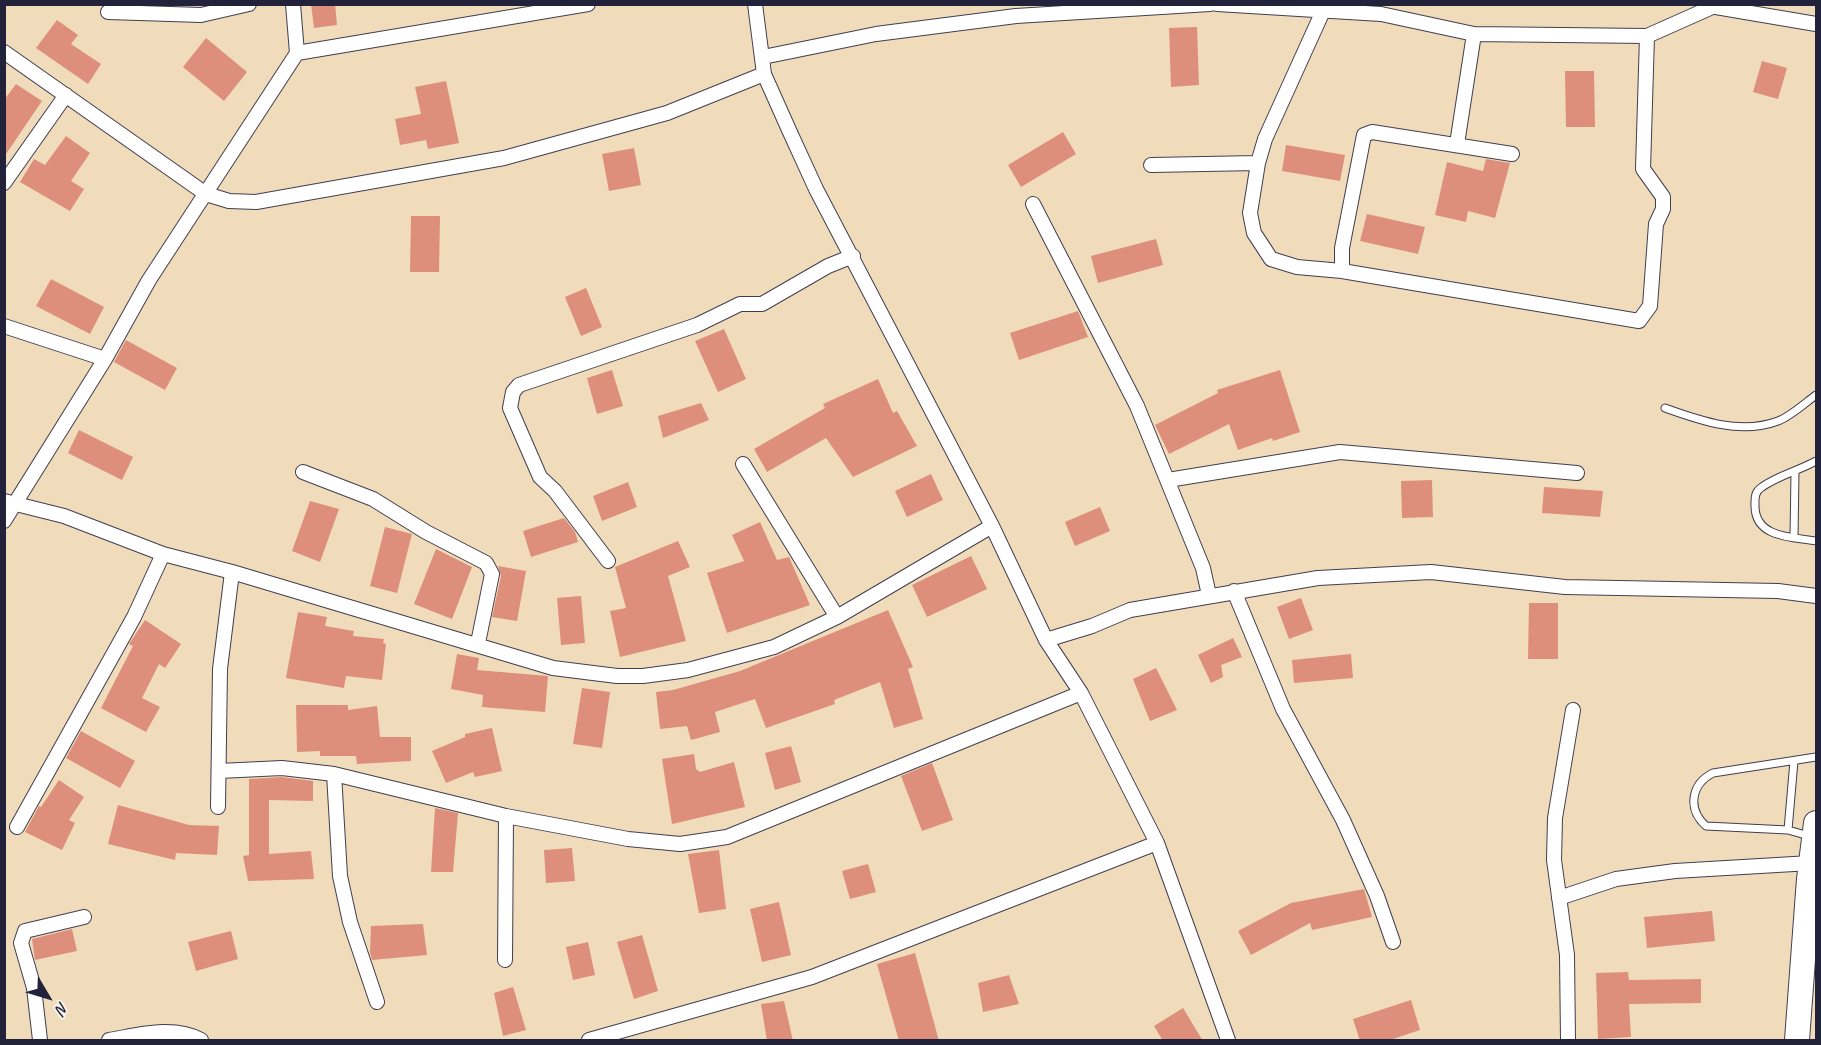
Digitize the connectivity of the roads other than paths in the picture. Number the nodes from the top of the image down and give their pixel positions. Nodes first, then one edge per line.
1 (249, 4) edge
2 (293, 4) edge
3 (588, 4) edge
4 (755, 4) edge
5 (1210, 4) edge
6 (1217, 4) edge
7 (1706, 6) edge
8 (1323, 11) junction
9 (108, 12) dead end
10 (1816, 24) edge
11 (1474, 34) junction
12 (1647, 36) junction
13 (4, 52) edge
14 (297, 53) junction
15 (763, 57) junction
16 (764, 74) junction
17 (66, 95) junction
18 (1457, 144) junction
19 (1512, 154) dead end
20 (1258, 163) junction
21 (1151, 165) dead end
22 (4, 183) edge
23 (206, 194) junction
24 (1033, 204) dead end
25 (853, 256) junction
26 (1342, 271) junction
27 (4, 326) edge
28 (105, 359) junction
29 (1816, 395) edge
30 (1665, 408) dead end
31 (1816, 461) edge
32 (743, 464) dead end
33 (303, 472) dead end
34 (1577, 472) dead end
35 (1796, 472) junction
36 (1168, 480) junction
37 (10, 503) edge
38 (4, 521) edge
39 (992, 526) junction
40 (1794, 537) junction
41 (1816, 541) edge
42 (163, 554) junction
43 (608, 561) dead end
44 (232, 572) junction
45 (1234, 591) junction
46 (1209, 595) junction
47 (1816, 596) edge
48 (837, 617) junction
49 (1046, 640) junction
50 (478, 644) junction
51 (1081, 693) junction
52 (1573, 710) dead end
53 (1816, 757) edge
54 (1794, 760) junction
55 (219, 771) junction
56 (334, 774) junction
57 (218, 807) dead end
58 (506, 816) junction
59 (16, 827) dead end
60 (1788, 830) junction
61 (1816, 830) edge
62 (1157, 843) junction
63 (1811, 863) junction
64 (1559, 898) junction
65 (84, 918) dead end
66 (1393, 942) dead end
67 (505, 960) dead end
68 (376, 1002) dead end
69 (40, 1041) edge
70 (110, 1041) edge
71 (201, 1041) edge
72 (589, 1041) edge
73 (1228, 1041) edge
74 (1568, 1041) edge
75 (1797, 1041) edge

1 - 9 street
2 - 14 street
3 - 14 street
4 - 15 street
5 - 15 street
6 - 8 street
7 - 10 street
7 - 12 street
8 - 11 street
8 - 20 street
11 - 12 street
11 - 18 street
12 - 26 street
13 - 17 street
14 - 23 street
15 - 16 street
16 - 23 street
16 - 25 street
17 - 22 street
17 - 23 street
18 - 19 street
18 - 26 street
20 - 21 street
20 - 26 street
23 - 28 street
24 - 36 street
25 - 39 street
25 - 43 street
27 - 28 street
28 - 37 street
29 - 30 lane
31 - 35 lane
32 - 48 street
33 - 50 street
34 - 36 street
35 - 40 lane
35 - 40 lane
36 - 46 street
37 - 38 street
37 - 42 street
39 - 48 street
39 - 49 street
40 - 41 lane
42 - 44 street
42 - 59 street
44 - 50 street
44 - 55 street
45 - 46 street
45 - 47 street
45 - 66 street
46 - 49 street
48 - 50 street
49 - 51 street
51 - 58 street
51 - 62 street
52 - 64 street
53 - 54 lane
54 - 60 lane
54 - 60 lane
55 - 56 street
55 - 57 street
56 - 58 street
56 - 68 street
58 - 67 street
60 - 61 lane
61 - 63 highway
62 - 72 street
62 - 73 street
63 - 64 street
63 - 75 highway
64 - 74 street
65 - 69 street
70 - 71 street

